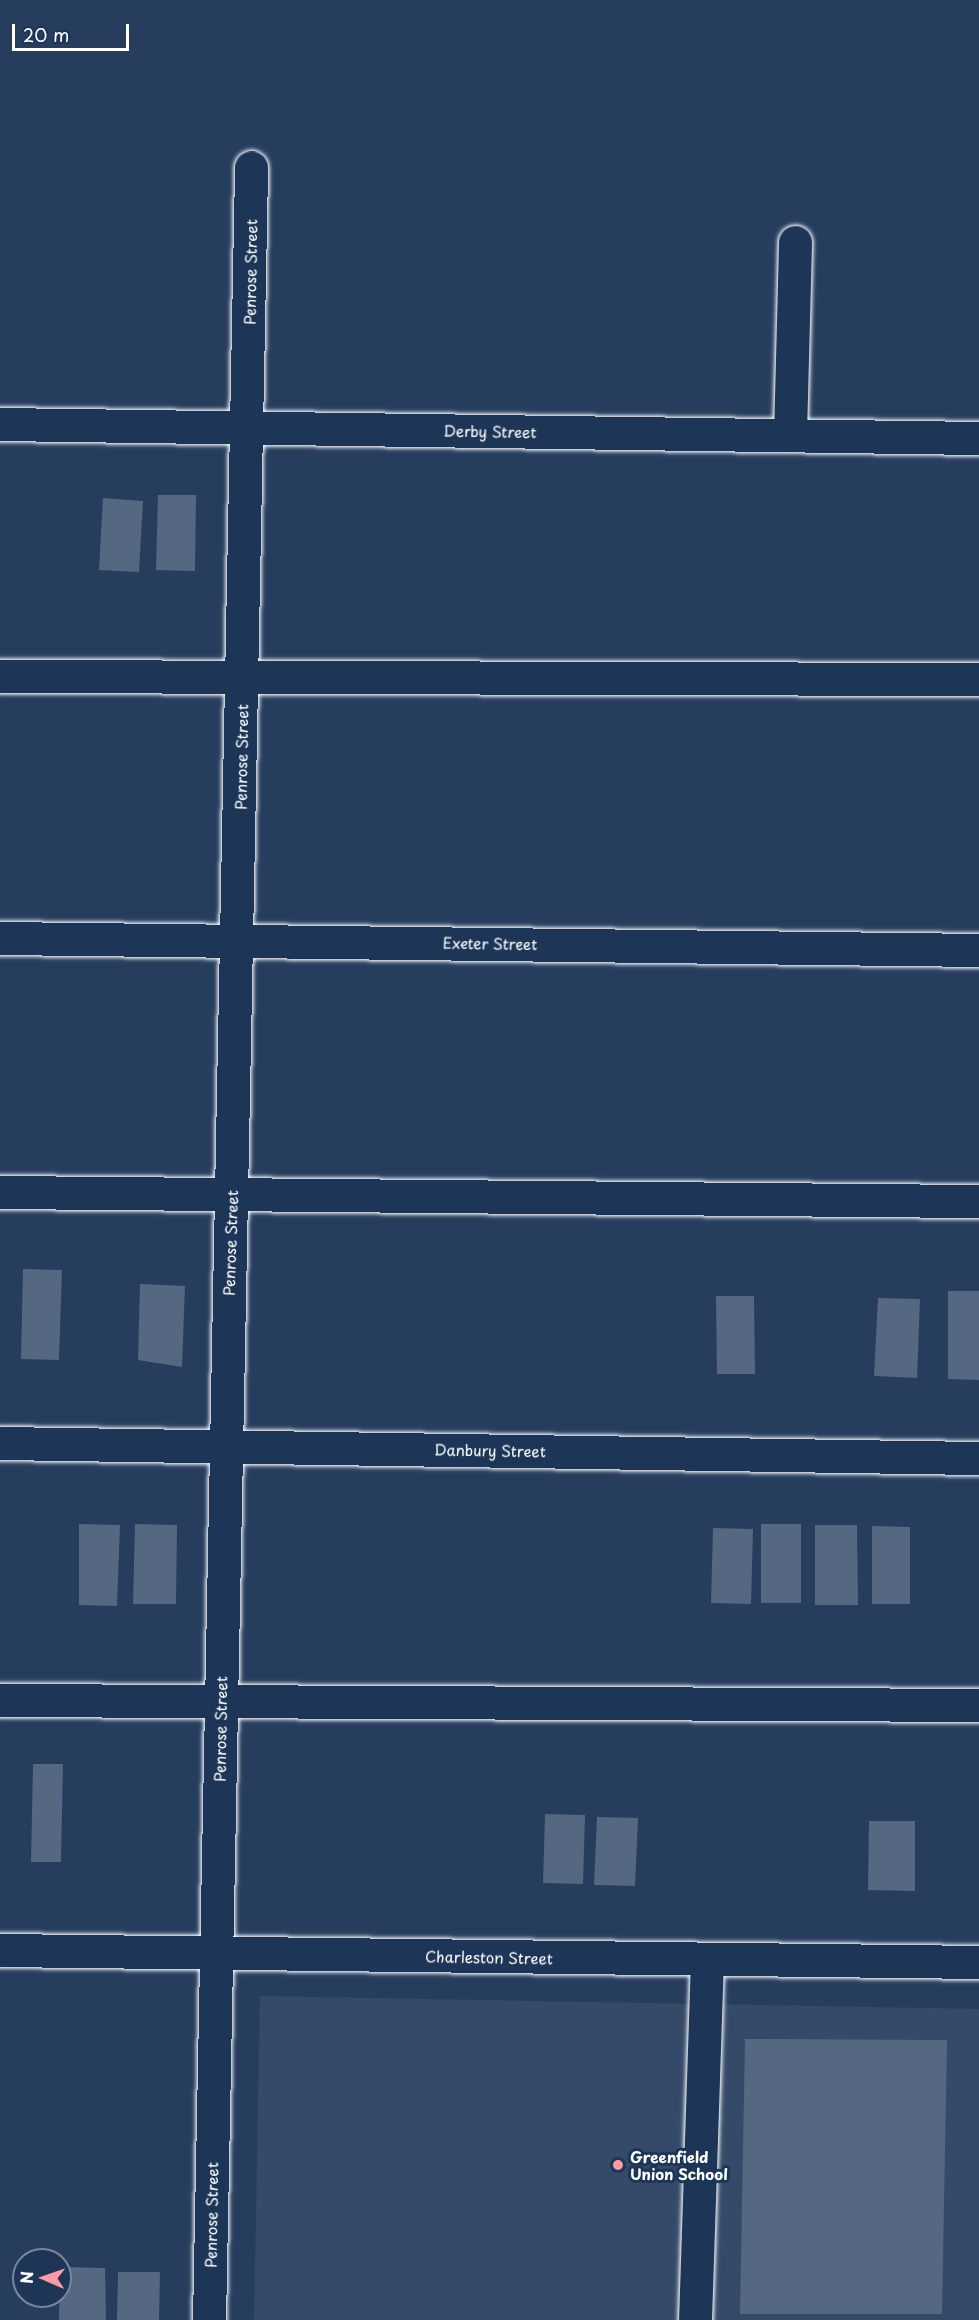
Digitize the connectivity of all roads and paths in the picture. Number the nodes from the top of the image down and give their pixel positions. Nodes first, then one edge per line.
1 (251, 167) dead end
2 (795, 242) dead end
3 (0, 424) edge
4 (248, 427) junction
5 (790, 435) junction
6 (979, 438) edge
7 (0, 676) edge
8 (243, 678) junction
9 (979, 679) edge
10 (0, 938) edge
11 (238, 939) junction
12 (979, 950) edge
13 (0, 1192) edge
14 (231, 1195) junction
15 (979, 1201) edge
16 (0, 1443) edge
17 (224, 1445) junction
18 (979, 1458) edge
19 (0, 1700) edge
20 (221, 1703) junction
21 (979, 1705) edge
22 (0, 1950) edge
23 (217, 1953) junction
24 (707, 1959) junction
25 (979, 1962) edge
26 (209, 2320) edge
27 (695, 2320) edge

1 - 4 street, Penrose Street
2 - 5 street
3 - 4 street, Derby Street
4 - 5 street, Derby Street
4 - 8 street, Penrose Street
5 - 6 street, Derby Street
7 - 8 street
8 - 9 street
8 - 11 street, Penrose Street
10 - 11 street, Exeter Street
11 - 12 street, Exeter Street
11 - 14 street, Penrose Street
13 - 14 street
14 - 15 street
14 - 17 street, Penrose Street
16 - 17 street, Danbury Street
17 - 18 street, Danbury Street
17 - 20 street, Penrose Street
19 - 20 street
20 - 21 street
20 - 23 street, Penrose Street
22 - 23 street, Charleston Street
23 - 24 street, Charleston Street
23 - 26 street, Penrose Street
24 - 25 street, Charleston Street
24 - 27 street

